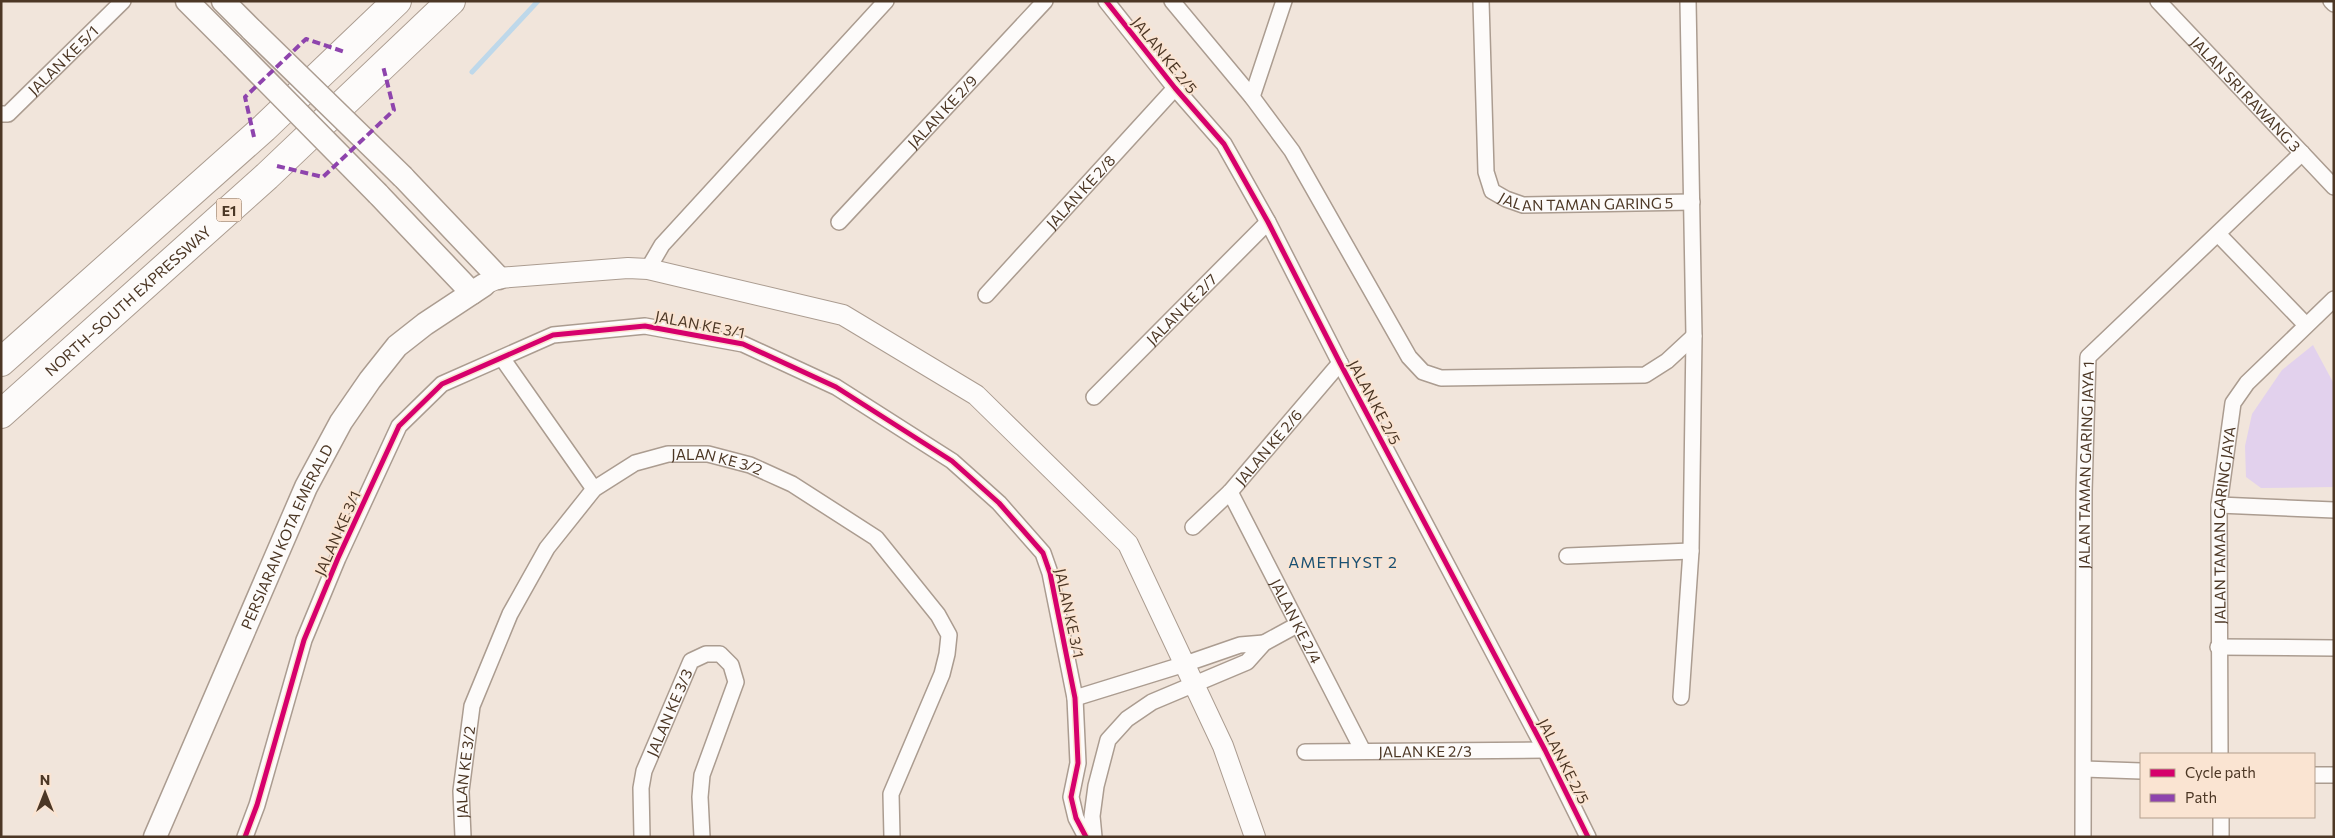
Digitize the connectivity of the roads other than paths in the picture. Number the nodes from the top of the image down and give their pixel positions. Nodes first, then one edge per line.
1 (123, 1) edge
2 (187, 1) edge
3 (222, 1) edge
4 (397, 1) edge
5 (451, 1) edge
6 (886, 1) edge
7 (1045, 1) edge
8 (1106, 1) edge
9 (1172, 1) edge
10 (1284, 1) edge
11 (1481, 1) edge
12 (1688, 1) edge
13 (2158, 1) edge
14 (2331, 1) edge
15 (2334, 4) edge
16 (1175, 88) junction
17 (1252, 96) junction
18 (1, 114) edge
19 (2302, 153) junction
20 (2334, 187) edge
21 (1692, 202) junction
22 (839, 222) dead end
23 (1268, 222) junction
24 (2218, 234) junction
25 (648, 269) junction
26 (485, 285) junction
27 (986, 295) dead end
28 (2334, 299) edge
29 (2306, 325) junction
30 (1694, 336) junction
31 (502, 358) junction
32 (1, 362) edge
33 (1340, 363) junction
34 (1094, 398) dead end
35 (1, 414) edge
36 (594, 489) junction
37 (1230, 492) junction
38 (2219, 505) junction
39 (2334, 510) edge
40 (1193, 526) dead end
41 (1691, 551) junction
42 (1567, 556) dead end
43 (1297, 625) junction
44 (1264, 642) junction
45 (2218, 648) junction
46 (2334, 648) edge
47 (1185, 664) junction
48 (1194, 686) junction
49 (1075, 698) junction
50 (1681, 698) dead end
51 (1545, 750) junction
52 (1305, 752) dead end
53 (1362, 752) junction
54 (2220, 753) edge
55 (2084, 769) junction
56 (2140, 772) edge
57 (2315, 775) edge
58 (2334, 775) edge
59 (2221, 818) edge
60 (156, 837) edge
61 (245, 837) edge
62 (463, 837) edge
63 (642, 837) edge
64 (702, 837) edge
65 (892, 837) edge
66 (1086, 837) edge
67 (1094, 837) edge
68 (1256, 837) edge
69 (1588, 837) edge
70 (2083, 837) edge
71 (2221, 837) edge

1 - 18 street, JALAN KE 5/1
2 - 26 main road, bridge
3 - 26 main road, bridge
4 - 32 highway, E1
5 - 35 highway, NORTH–SOUTH EXPRESSWAY / E1
6 - 25 street
7 - 22 street, JALAN KE 2/9
8 - 16 street, JALAN KE 2/5
9 - 17 street
10 - 17 street
11 - 21 street, JALAN TAMAN GARING 5
12 - 21 street
13 - 19 street, JALAN SRI RAWANG 3
14 - 15 street
16 - 23 street, JALAN KE 2/5
16 - 27 street, JALAN KE 2/8
17 - 30 street
19 - 20 street, JALAN SRI RAWANG 3
19 - 24 street, JALAN TAMAN GARING JAYA 1
21 - 30 street
23 - 33 street, JALAN KE 2/5
23 - 34 street, JALAN KE 2/7
24 - 29 street
24 - 55 street, JALAN TAMAN GARING JAYA 1
25 - 26 street
25 - 47 street
26 - 60 main road, PERSIARAN KOTA EMERALD
28 - 29 street, JALAN TAMAN GARING JAYA
29 - 38 street, JALAN TAMAN GARING JAYA
30 - 41 street
31 - 36 street
31 - 49 street, JALAN KE 3/1
31 - 61 street, JALAN KE 3/1
33 - 37 street, JALAN KE 2/6
33 - 51 street, JALAN KE 2/5
36 - 62 street, JALAN KE 3/2
36 - 65 street, JALAN KE 3/2
37 - 40 street, JALAN KE 2/6
37 - 43 street, JALAN KE 2/4
38 - 39 street
38 - 45 street, JALAN TAMAN GARING JAYA
41 - 42 street
41 - 50 street
43 - 44 street
43 - 53 street, JALAN KE 2/4
44 - 47 street
44 - 48 street
45 - 46 street
45 - 54 street, JALAN TAMAN GARING JAYA
47 - 48 street
47 - 49 street
48 - 67 street
48 - 68 street
49 - 66 street, JALAN KE 3/1
51 - 53 street, JALAN KE 2/3
51 - 69 street, JALAN KE 2/5
52 - 53 street, JALAN KE 2/3
55 - 56 street
55 - 70 street, JALAN TAMAN GARING JAYA 1
57 - 58 street
59 - 71 street
63 - 64 street, JALAN KE 3/3

